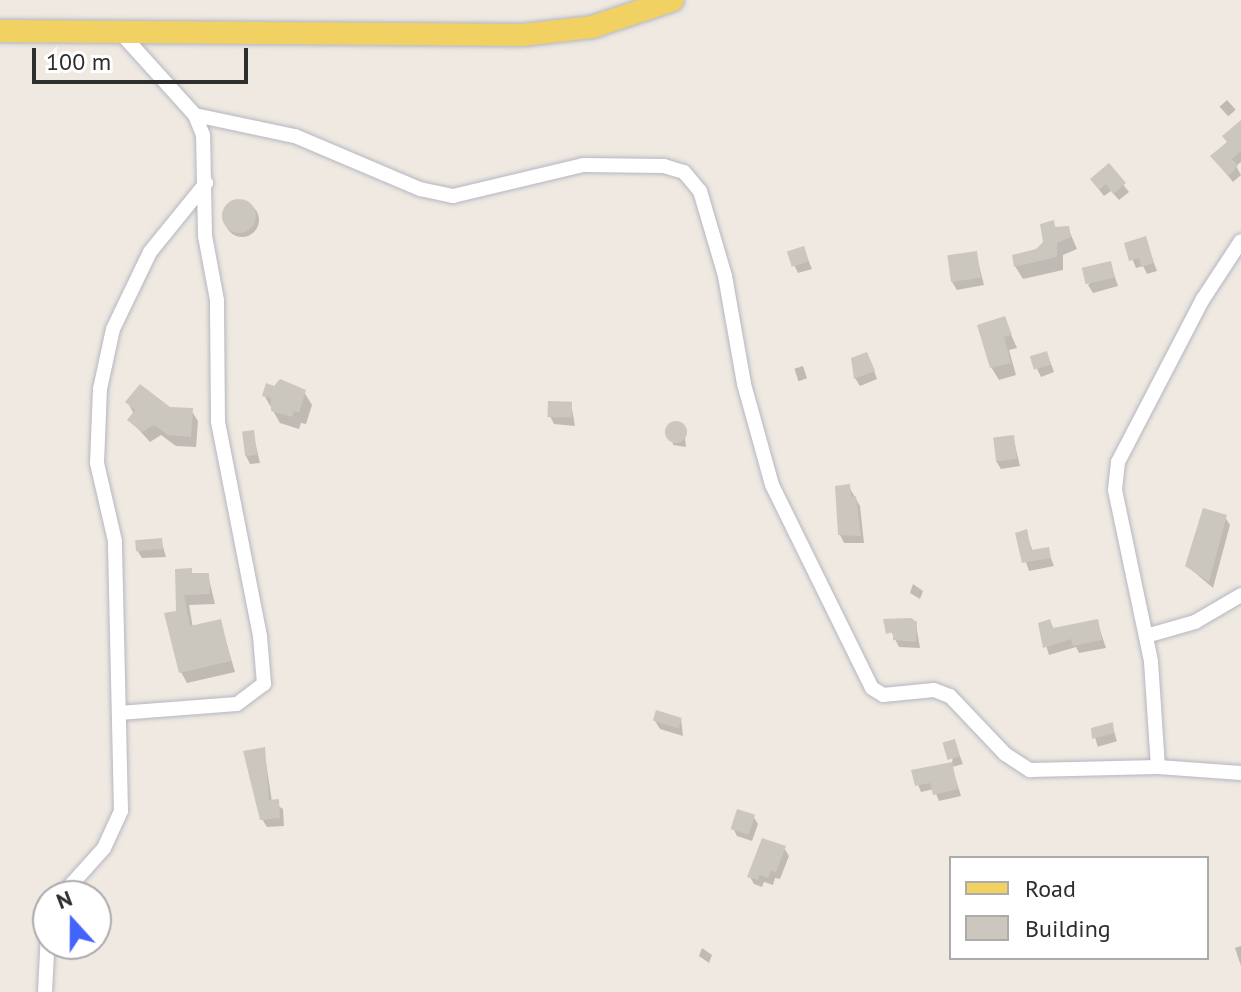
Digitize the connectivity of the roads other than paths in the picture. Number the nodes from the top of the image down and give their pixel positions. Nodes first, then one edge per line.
1 (673, 0) edge
2 (0, 31) edge
3 (120, 32) junction
4 (195, 115) junction
5 (206, 183) junction
6 (1241, 241) edge
7 (1241, 595) edge
8 (1146, 636) junction
9 (119, 713) junction
10 (1158, 767) junction
11 (1241, 773) edge
12 (74, 880) edge
13 (47, 960) edge
14 (45, 992) edge

1 - 3 main road
2 - 3 main road
3 - 4 street
4 - 5 street
4 - 10 street
5 - 9 street
5 - 9 street
6 - 8 street
7 - 8 street
8 - 10 street
9 - 12 street
10 - 11 street
13 - 14 street

